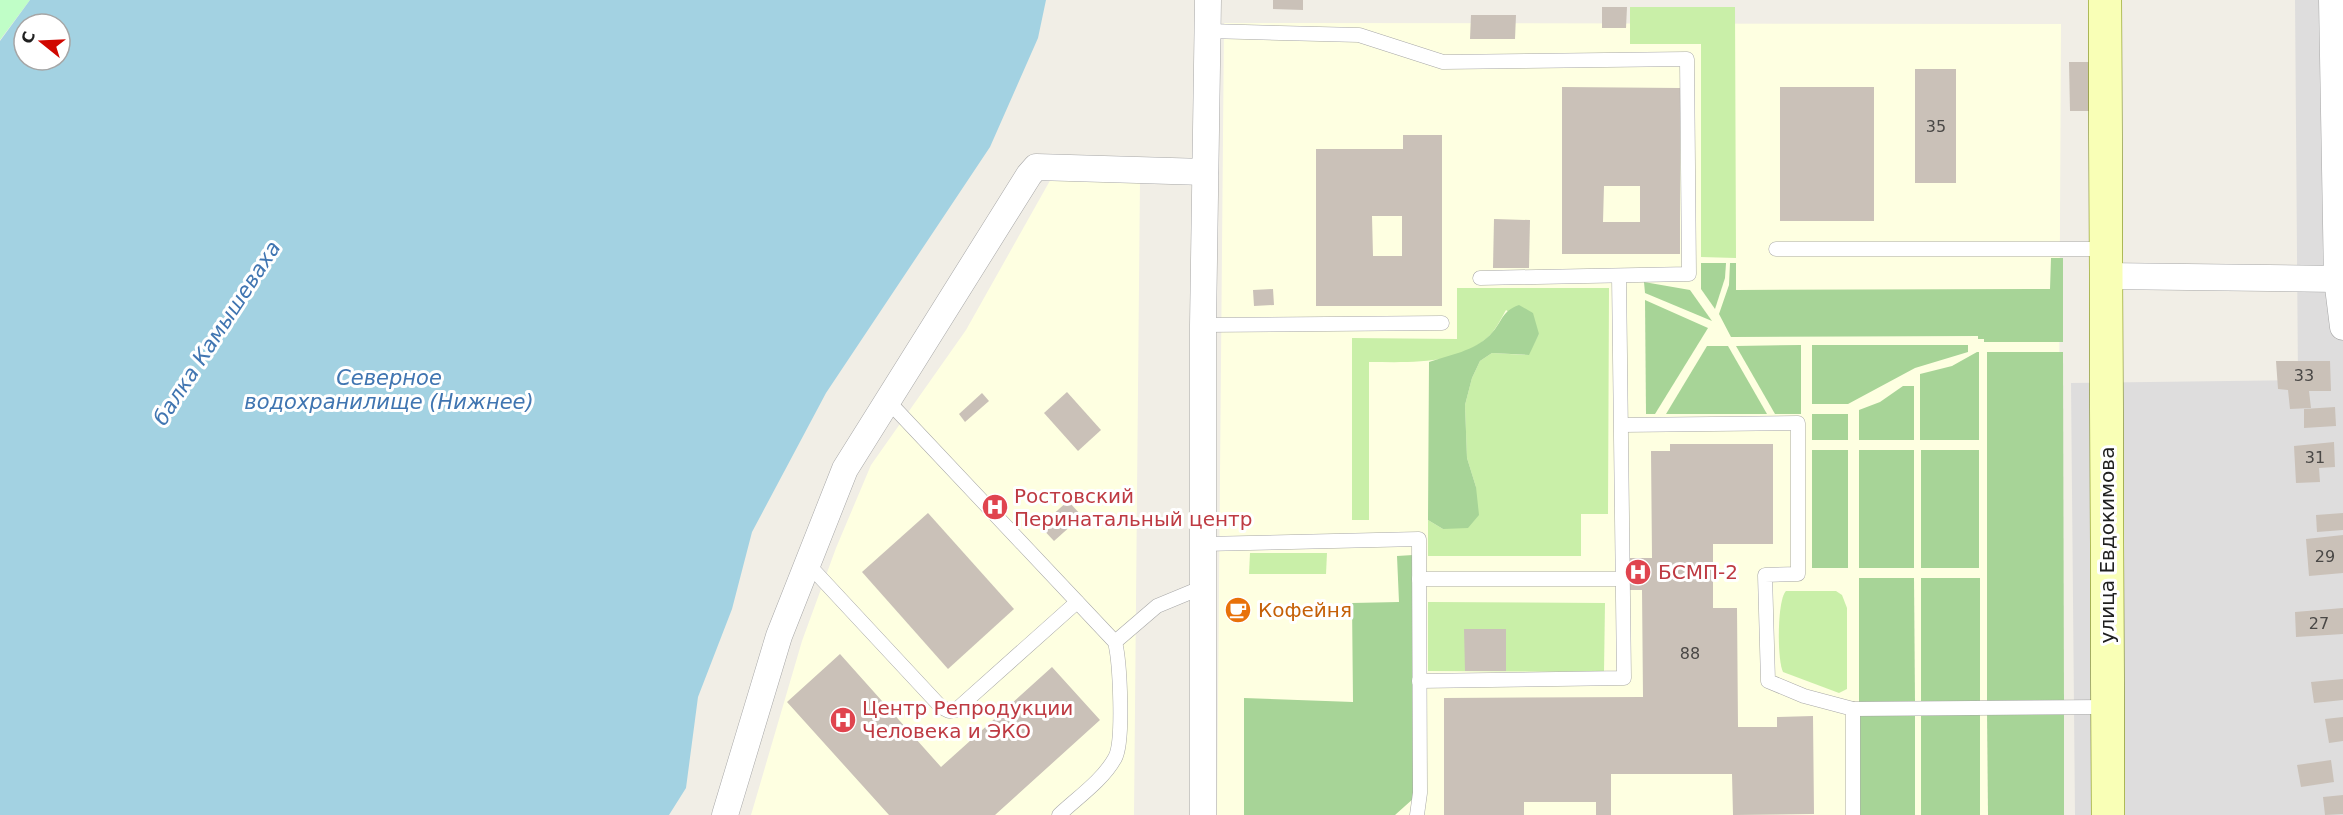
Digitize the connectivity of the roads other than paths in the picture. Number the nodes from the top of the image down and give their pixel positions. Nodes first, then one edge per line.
1 (1208, 0) edge
2 (2105, 0) edge
3 (2332, 0) edge
4 (1208, 31) junction
5 (2338, 93) edge
6 (1205, 172) junction
7 (2339, 197) edge
8 (1776, 249) dead end
9 (2106, 262) junction
10 (1619, 276) junction
11 (1480, 278) dead end
12 (2337, 279) junction
13 (1442, 323) dead end
14 (1203, 326) junction
15 (2343, 327) edge
16 (888, 401) junction
17 (1622, 425) junction
18 (1203, 544) junction
19 (807, 563) junction
20 (1419, 579) junction
21 (1623, 579) junction
22 (1203, 587) junction
23 (1077, 602) junction
24 (1115, 642) junction
25 (1419, 681) junction
26 (2108, 707) junction
27 (1853, 709) junction
28 (725, 815) edge
29 (1059, 815) edge
30 (1203, 815) edge
31 (1417, 815) edge
32 (1853, 815) edge
33 (2108, 815) edge

1 - 4 street
2 - 9 main road, улица Евдокимова
3 - 5 street
4 - 6 street
4 - 10 lane
5 - 7 street
6 - 14 street
6 - 16 street
7 - 12 street
8 - 9 lane
9 - 12 street
9 - 26 main road, улица Евдокимова
10 - 11 lane
10 - 17 lane
12 - 15 street
13 - 14 lane
14 - 18 street
16 - 19 street
16 - 23 lane
17 - 21 lane
17 - 27 lane
18 - 20 lane
18 - 22 street
19 - 23 lane
19 - 28 street
20 - 21 lane
20 - 25 lane
21 - 25 lane
22 - 24 lane
22 - 30 street
23 - 24 lane
24 - 29 lane
25 - 31 lane
26 - 27 lane
26 - 33 main road, улица Евдокимова
27 - 32 lane

